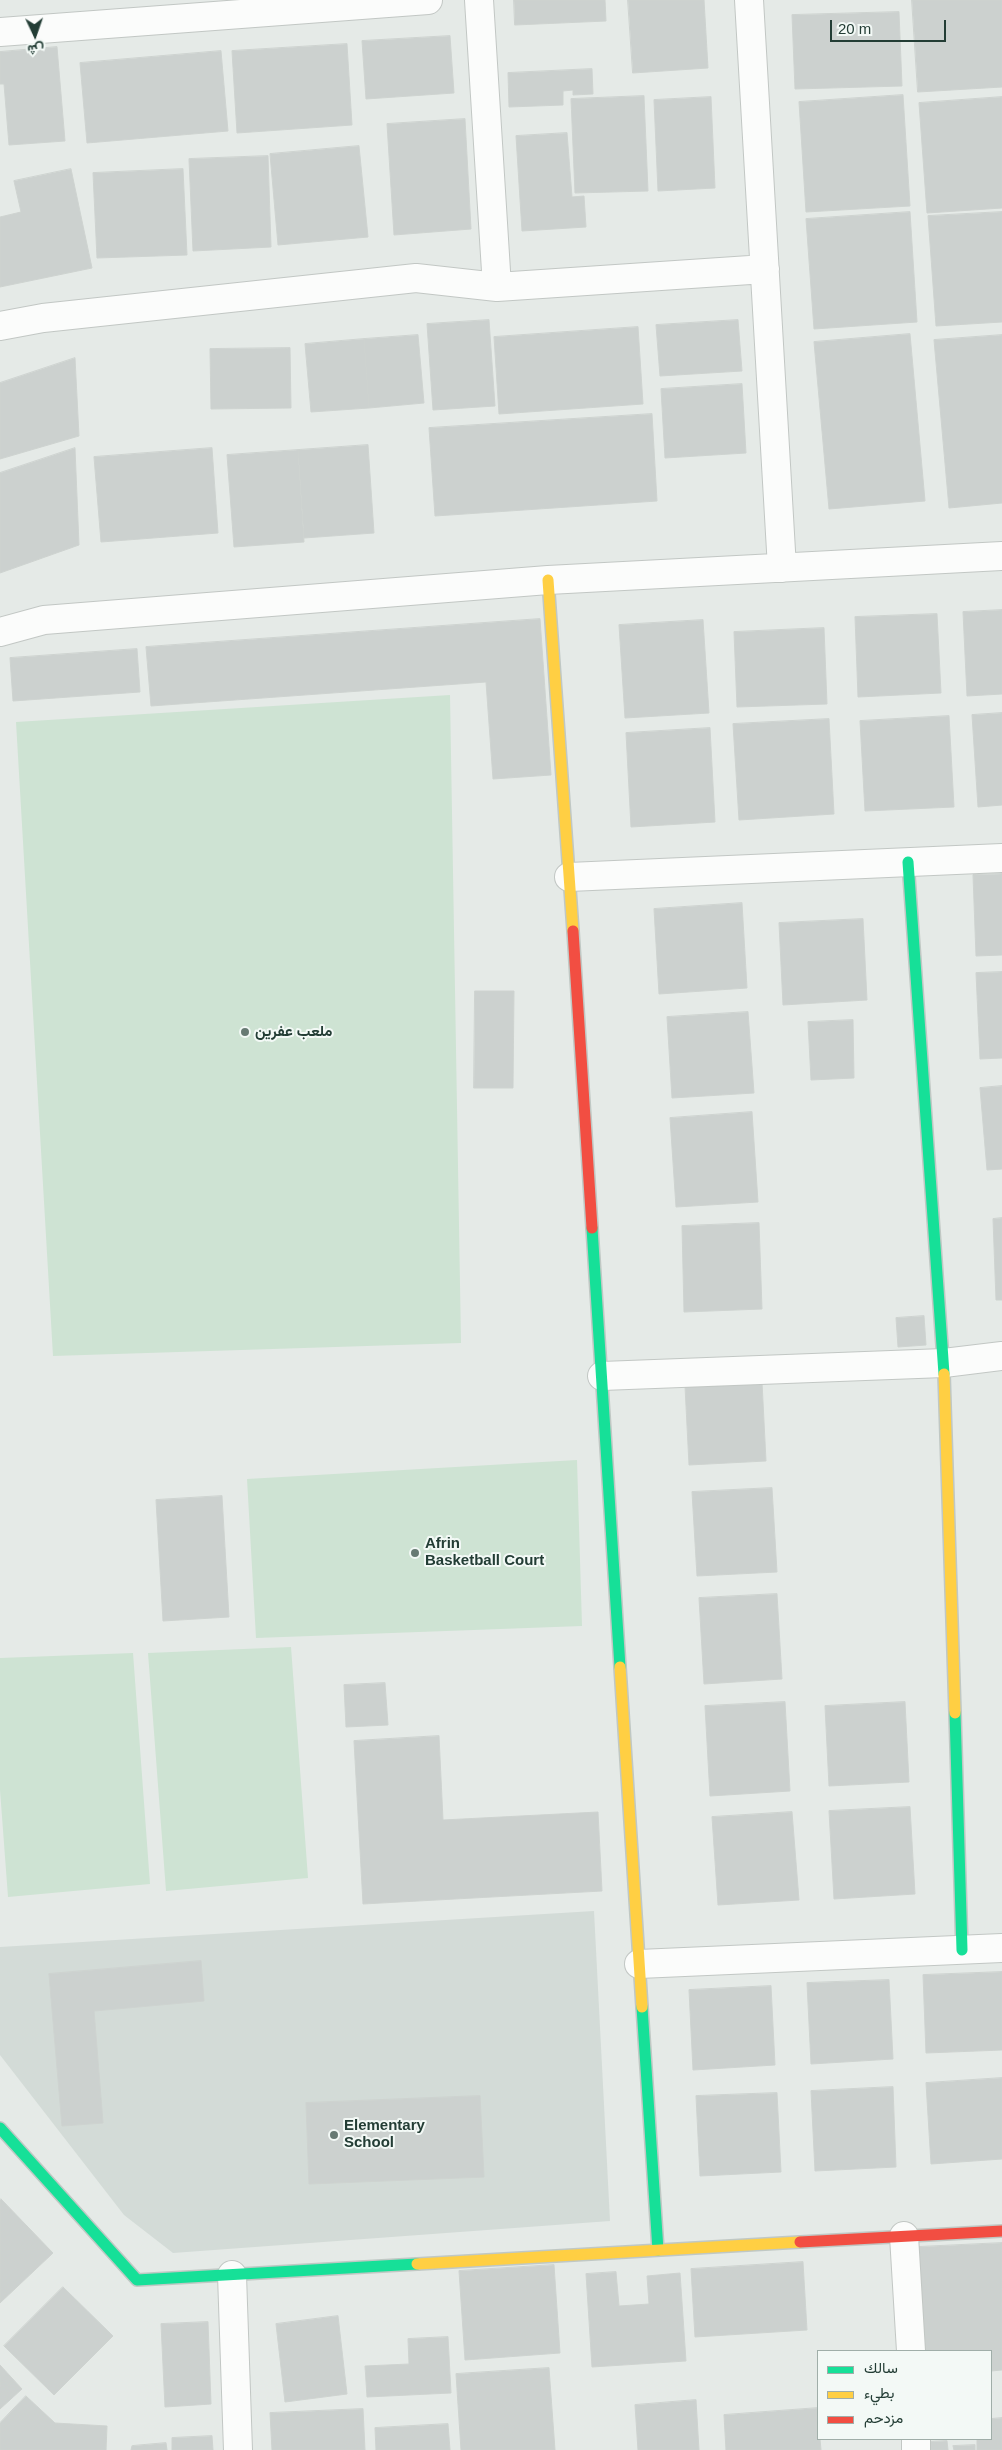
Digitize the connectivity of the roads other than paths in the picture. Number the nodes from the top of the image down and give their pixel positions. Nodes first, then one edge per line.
1 (428, 0) edge
2 (479, 0) edge
3 (749, 0) edge
4 (0, 32) edge
5 (765, 269) junction
6 (498, 287) junction
7 (0, 326) edge
8 (1002, 556) edge
9 (782, 568) junction
10 (548, 580) junction
11 (0, 632) edge
12 (1002, 858) edge
13 (908, 862) junction
14 (569, 877) junction
15 (1002, 1356) edge
16 (944, 1363) junction
17 (602, 1376) junction
18 (1002, 1948) edge
19 (962, 1950) junction
20 (639, 1964) junction
21 (0, 2128) edge
22 (1002, 2231) edge
23 (904, 2236) junction
24 (658, 2250) junction
25 (232, 2275) junction
26 (911, 2350) edge
27 (238, 2450) edge

1 - 4 street
2 - 6 street
3 - 5 street
5 - 6 street
5 - 9 street
6 - 7 street
8 - 9 street
9 - 10 street
10 - 11 street
10 - 14 street
12 - 13 street
13 - 14 street
13 - 16 street
14 - 17 street
15 - 16 street
16 - 17 street
16 - 19 street
17 - 20 street
18 - 19 street
19 - 20 street
20 - 24 street
21 - 25 street
22 - 23 street
23 - 24 street
23 - 26 street
24 - 25 street
25 - 27 street

